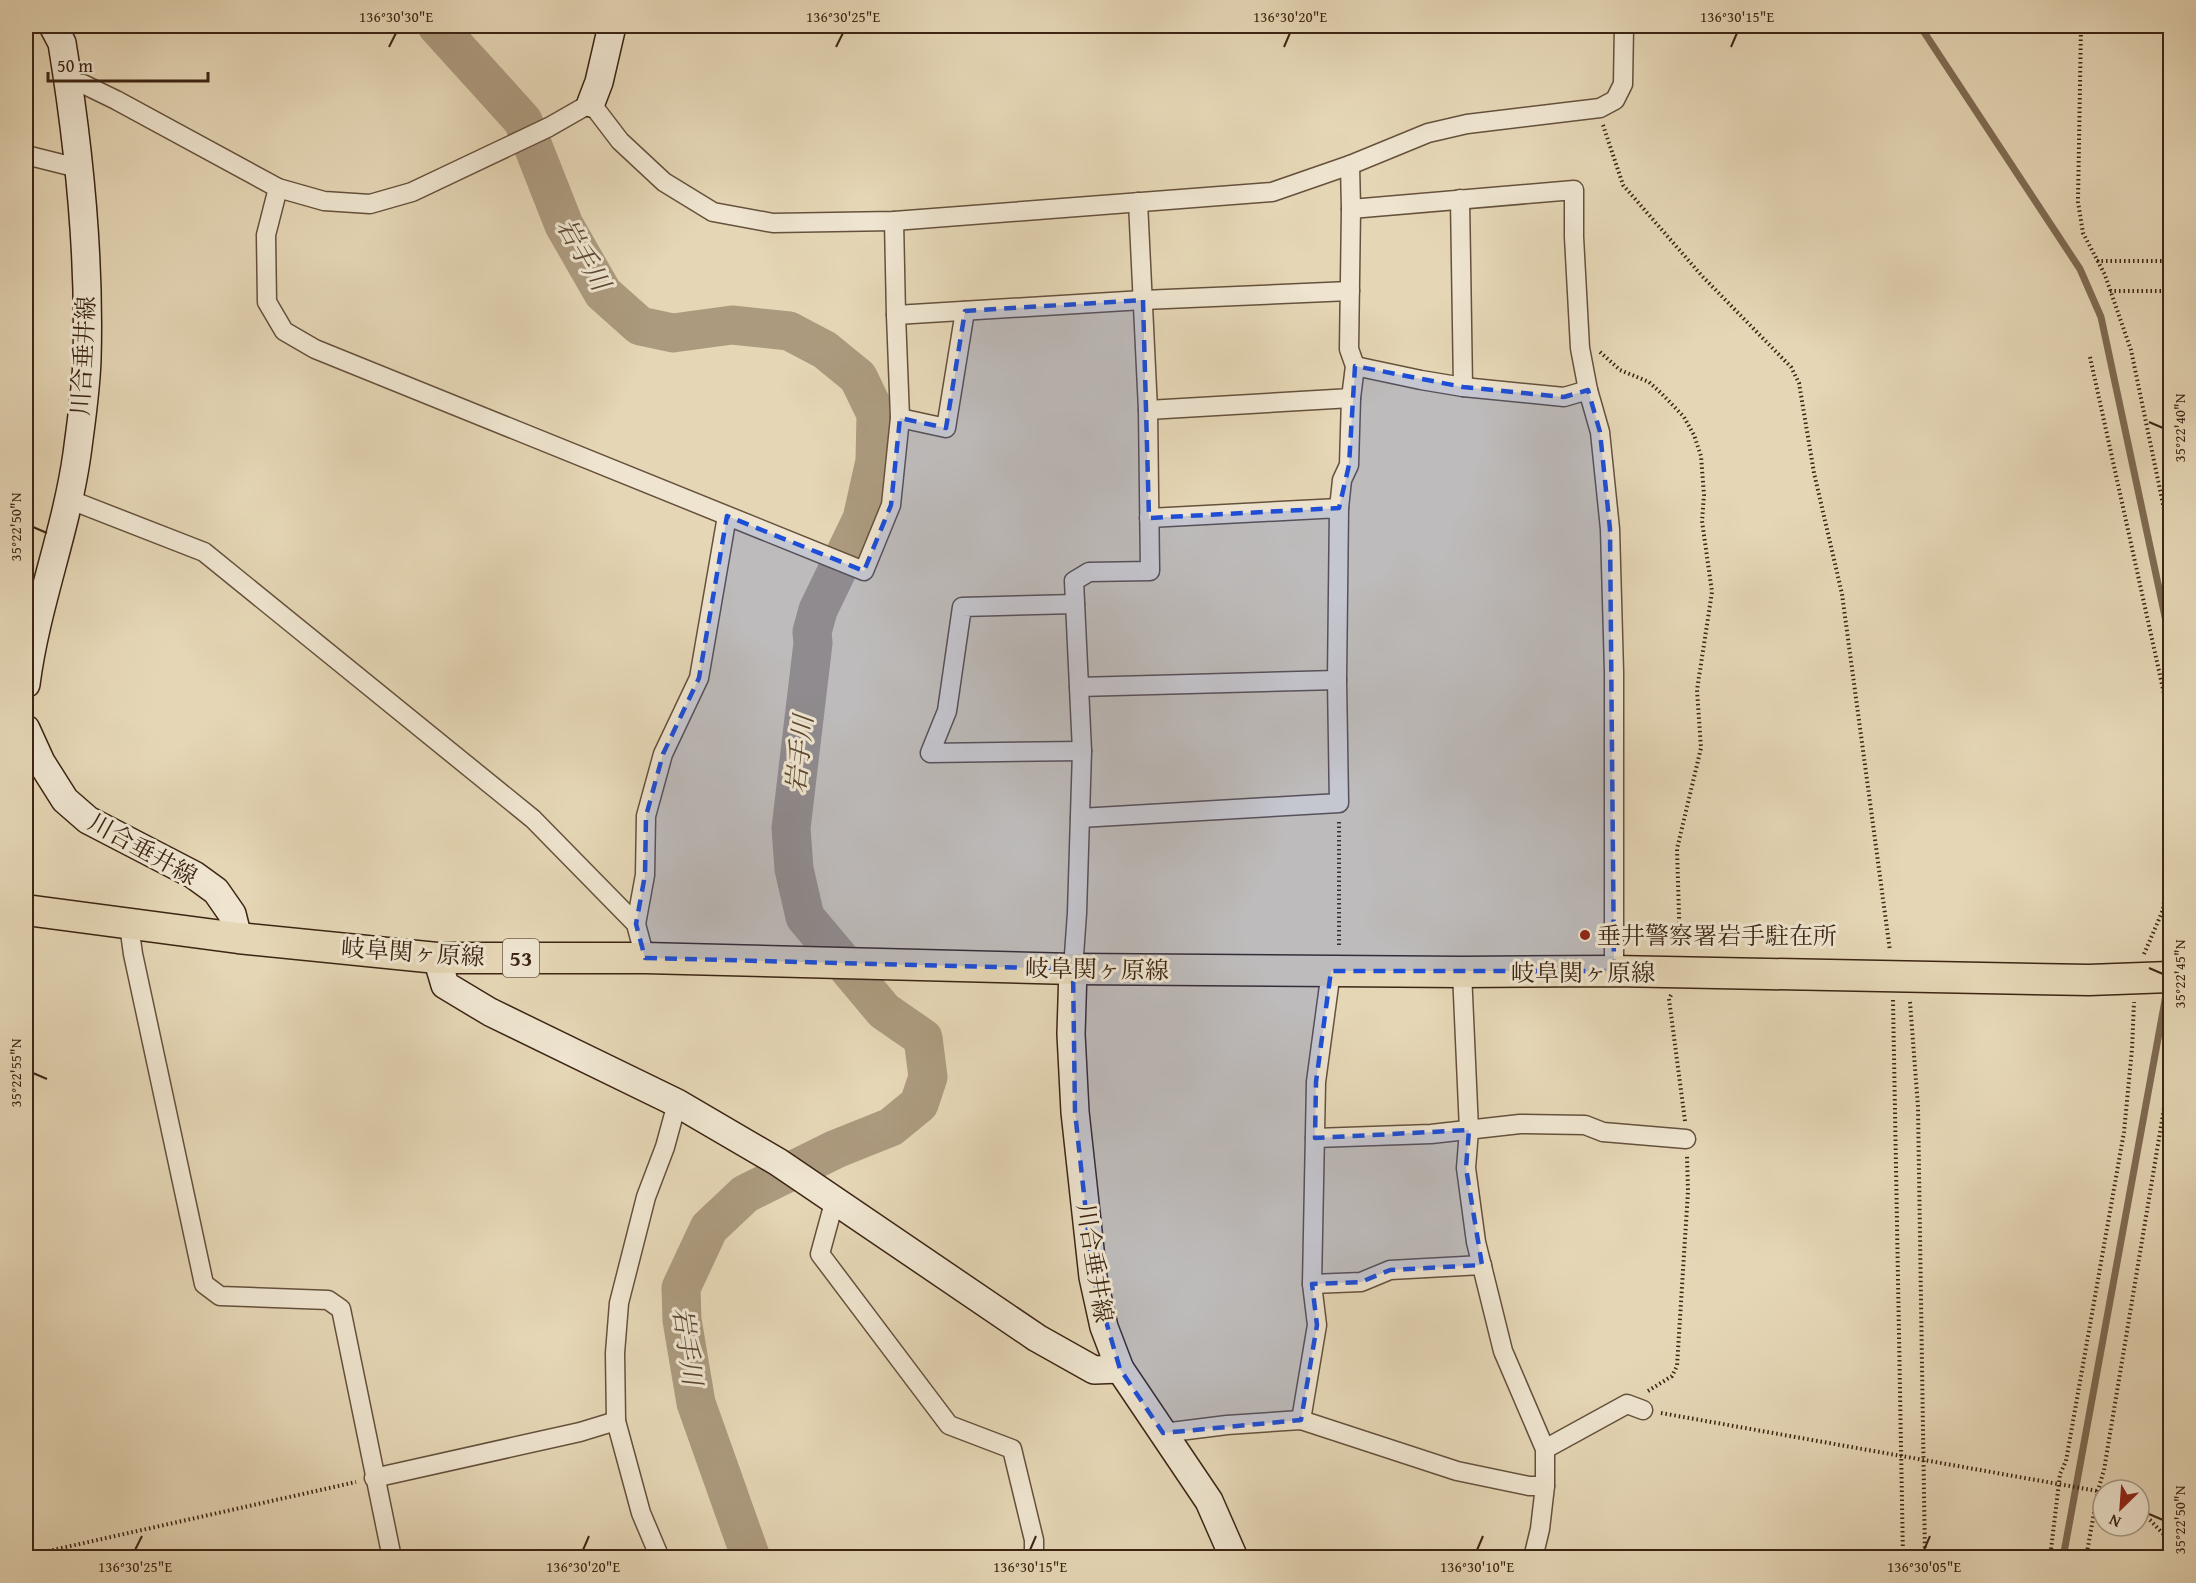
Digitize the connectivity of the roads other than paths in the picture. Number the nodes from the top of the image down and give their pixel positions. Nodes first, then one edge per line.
1 (53, 26) edge
2 (612, 26) edge
3 (1624, 26) edge
4 (69, 83) junction
5 (591, 103) junction
6 (26, 155) edge
7 (1350, 165) junction
8 (78, 168) junction
9 (278, 188) junction
10 (1460, 199) junction
11 (1138, 202) junction
12 (1351, 209) junction
13 (894, 221) junction
14 (1350, 291) junction
15 (1143, 300) junction
16 (965, 311) junction
17 (896, 315) junction
18 (1355, 366) junction
19 (1462, 387) junction
20 (1588, 390) junction
21 (1351, 398) junction
22 (1148, 410) junction
23 (900, 418) junction
24 (68, 499) junction
25 (1339, 508) junction
26 (727, 516) junction
27 (1149, 518) junction
28 (1075, 604) junction
29 (1337, 680) junction
30 (26, 684) edge
31 (1079, 687) junction
32 (26, 729) edge
33 (1082, 751) junction
34 (1080, 818) junction
35 (26, 910) edge
36 (636, 924) junction
37 (129, 925) junction
38 (238, 938) junction
39 (437, 958) junction
40 (645, 958) junction
41 (1073, 969) junction
42 (1335, 971) junction
43 (1614, 971) junction
44 (1462, 972) junction
45 (2150, 978) edge
46 (677, 1103) junction
47 (1469, 1130) junction
48 (1315, 1138) junction
49 (1686, 1139) road end
50 (829, 1195) junction
51 (1482, 1265) junction
52 (1312, 1284) junction
53 (1120, 1369) junction
54 (1638, 1408) road end
55 (1300, 1420) junction
56 (616, 1421) junction
57 (1163, 1433) junction
58 (1545, 1449) junction
59 (374, 1478) junction
60 (1545, 1486) junction
61 (392, 1557) edge
62 (660, 1557) edge
63 (1034, 1557) edge
64 (1234, 1557) edge
65 (1533, 1557) edge

1 - 4 main road, 川合垂井線
2 - 5 main road
3 - 7 street
4 - 8 main road, 川合垂井線
4 - 9 street
5 - 9 street
5 - 13 street
6 - 8 street
7 - 11 street
7 - 12 street
8 - 24 main road, 川合垂井線
9 - 26 street
10 - 12 street
10 - 19 street
10 - 20 street
11 - 13 street
11 - 15 street
12 - 14 street
13 - 17 street
14 - 15 street
14 - 18 street
15 - 16 street
15 - 22 street
16 - 17 street
16 - 23 street
17 - 23 street
18 - 19 street
18 - 21 street
19 - 20 street
20 - 43 street
21 - 22 street
21 - 25 street
22 - 27 street
23 - 26 street
24 - 30 main road, 川合垂井線
24 - 36 street
25 - 27 street
25 - 29 street
26 - 36 street
27 - 28 street
28 - 31 street
28 - 33 street
29 - 31 street
29 - 34 street
31 - 33 street
32 - 38 main road, 川合垂井線
33 - 34 street
34 - 41 street
35 - 37 main road, 岐阜関ヶ原線 / 53
36 - 40 street
37 - 38 main road, 岐阜関ヶ原線 / 53
37 - 59 street
38 - 39 main road, 岐阜関ヶ原線 / 53
39 - 40 main road, 岐阜関ヶ原線 / 53
39 - 46 main road
40 - 41 main road, 岐阜関ヶ原線 / 53
41 - 42 main road, 岐阜関ヶ原線 / 53
41 - 53 main road, 川合垂井線
42 - 44 main road, 岐阜関ヶ原線 / 53
42 - 48 street
43 - 44 main road, 岐阜関ヶ原線 / 53
43 - 45 main road, 岐阜関ヶ原線 / 53
44 - 47 street
46 - 50 main road
46 - 56 street
47 - 48 street
47 - 49 street
47 - 51 street
48 - 52 street
50 - 53 main road
50 - 63 street
51 - 52 street
51 - 58 street
52 - 55 street
53 - 57 main road, 川合垂井線
54 - 58 street
55 - 57 street
55 - 60 street
56 - 59 street
56 - 62 street
57 - 64 main road, 川合垂井線
58 - 60 street
59 - 61 street
60 - 65 street

